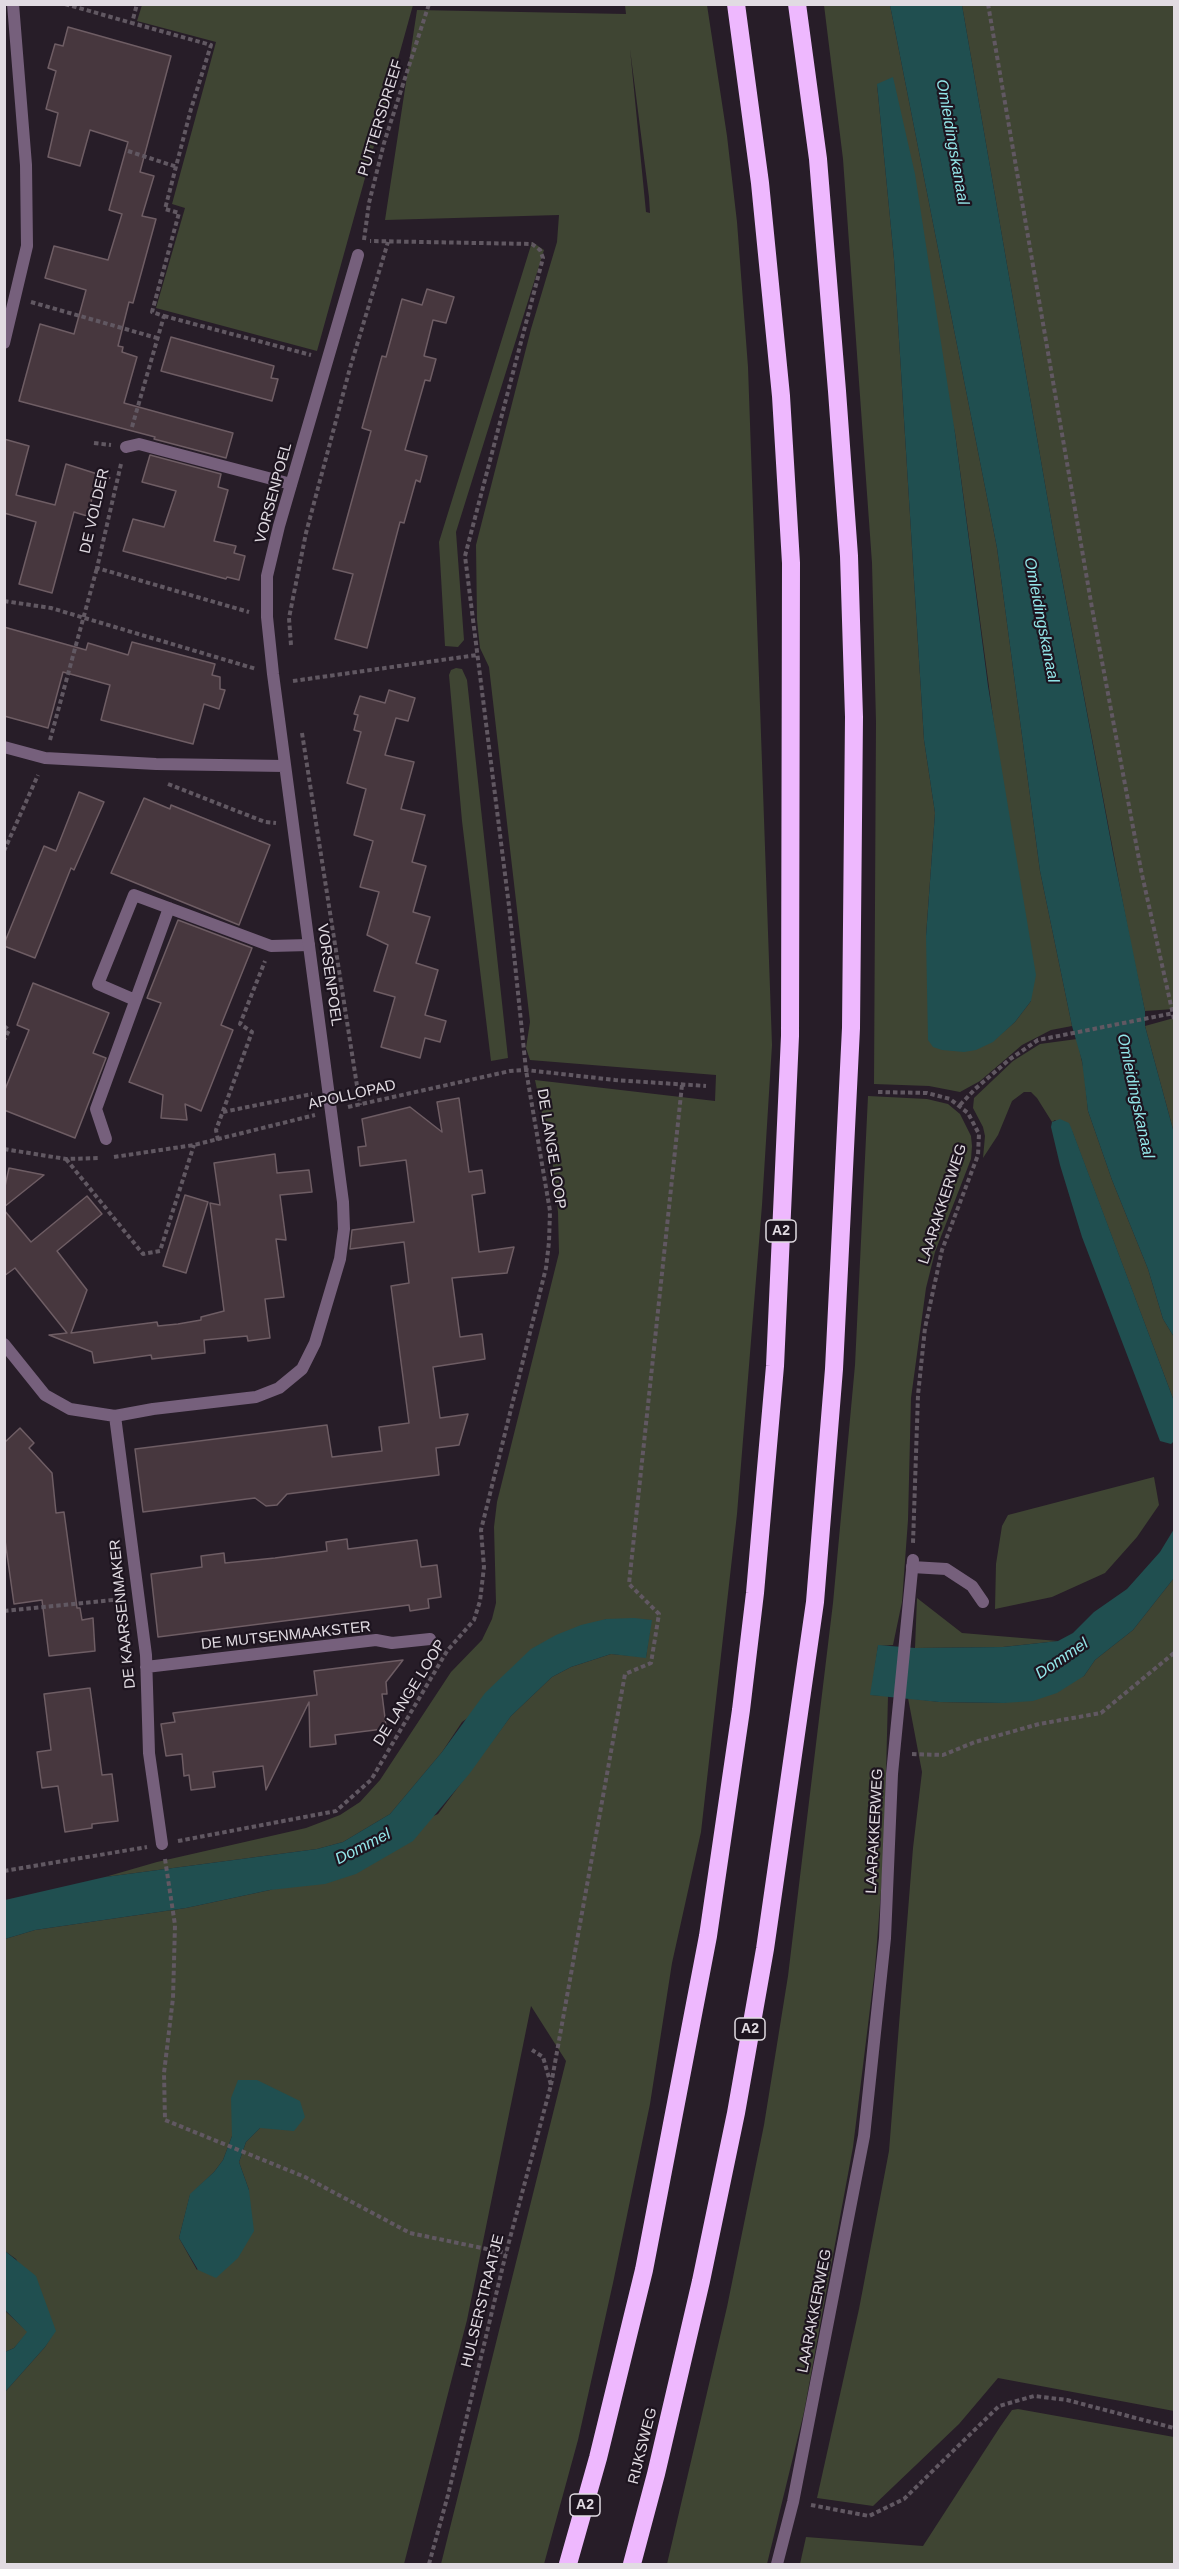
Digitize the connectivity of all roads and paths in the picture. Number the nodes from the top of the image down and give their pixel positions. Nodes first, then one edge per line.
1 (13, 4) edge
2 (65, 4) edge
3 (137, 4) edge
4 (429, 4) edge
5 (736, 4) edge
6 (797, 4) edge
7 (988, 4) edge
8 (132, 23) junction
9 (4, 81) edge
10 (18, 83) junction
11 (128, 152) dead end
12 (177, 167) junction
13 (388, 242) junction
14 (358, 255) dead end
15 (16, 298) junction
16 (164, 316) junction
17 (157, 338) junction
18 (4, 343) edge
19 (327, 359) junction
20 (350, 368) junction
21 (126, 447) junction
22 (291, 484) junction
23 (97, 568) junction
24 (4, 601) edge
25 (267, 617) junction
26 (289, 618) junction
27 (83, 619) junction
28 (291, 652) dead end
29 (477, 655) junction
30 (273, 674) junction
31 (293, 681) junction
32 (295, 692) dead end
33 (301, 727) dead end
34 (4, 747) edge
35 (45, 758) junction
36 (156, 764) junction
37 (284, 766) junction
38 (315, 818) junction
39 (293, 823) junction
40 (4, 851) edge
41 (169, 908) junction
42 (309, 945) junction
43 (271, 946) junction
44 (135, 1000) junction
45 (1174, 1013) edge
46 (1174, 1019) edge
47 (4, 1026) edge
48 (4, 1040) edge
49 (526, 1070) junction
50 (682, 1084) junction
51 (357, 1085) junction
52 (706, 1086) dead end
53 (329, 1091) junction
54 (878, 1092) dead end
55 (360, 1105) junction
56 (960, 1106) junction
57 (332, 1111) junction
58 (223, 1112) junction
59 (106, 1139) dead end
60 (218, 1140) junction
61 (194, 1145) junction
62 (4, 1149) edge
63 (66, 1159) junction
64 (4, 1344) edge
65 (115, 1416) junction
66 (912, 1564) junction
67 (138, 1597) junction
68 (983, 1602) dead end
69 (4, 1611) edge
70 (430, 1639) dead end
71 (1174, 1653) edge
72 (146, 1667) junction
73 (894, 1754) junction
74 (163, 1847) junction
75 (4, 1871) edge
76 (532, 2050) dead end
77 (551, 2085) junction
78 (506, 2253) junction
79 (1174, 2428) edge
80 (793, 2502) junction
81 (429, 2565) edge
82 (568, 2565) edge
83 (632, 2565) edge
84 (777, 2565) edge

1 - 10 street
2 - 8 path
3 - 8 path
4 - 13 path, PUTTERSDREEF
5 - 82 highway, A2
6 - 83 highway, RIJKSWEG / A2
7 - 45 path
8 - 12 path
9 - 10 street
10 - 15 street
11 - 12 path
12 - 16 path
13 - 20 path
13 - 29 path, DE LANGE LOOP
14 - 19 street, VORSENPOEL
15 - 17 path
15 - 18 street
16 - 17 path, DE VOLDER
16 - 19 path
17 - 21 path, DE VOLDER
19 - 20 path
19 - 22 street, VORSENPOEL
20 - 26 path
21 - 22 street
21 - 23 path, DE VOLDER
22 - 25 street, VORSENPOEL
23 - 25 path, DE VOLDER
23 - 27 path
24 - 27 path
25 - 26 path, DE VOLDER
25 - 30 street, VORSENPOEL
26 - 28 path
27 - 30 path
27 - 35 path
29 - 31 path
29 - 49 path, DE LANGE LOOP
30 - 31 path
30 - 37 street, VORSENPOEL
31 - 32 path
33 - 38 path
34 - 35 street
35 - 36 street
35 - 40 path
36 - 37 street
36 - 39 path
37 - 39 street, VORSENPOEL
38 - 39 path
38 - 51 path
39 - 42 street, VORSENPOEL
41 - 43 street
41 - 44 street
41 - 44 street
42 - 43 street
42 - 53 street, VORSENPOEL
43 - 58 path
44 - 59 street
45 - 46 path
45 - 56 path
47 - 48 path
49 - 50 path, APOLLOPAD
49 - 55 path, APOLLOPAD
49 - 74 path, DE LANGE LOOP
50 - 52 path, APOLLOPAD
50 - 77 path, HULSERSTRAATJE
51 - 53 path
51 - 55 path
53 - 57 street, VORSENPOEL
53 - 58 path
54 - 56 path
55 - 57 path, APOLLOPAD
56 - 66 path, LAARAKKERWEG
57 - 60 path, APOLLOPAD
57 - 65 street, VORSENPOEL
58 - 60 path
60 - 61 path, APOLLOPAD
61 - 63 path, APOLLOPAD
61 - 63 path
62 - 63 path, APOLLOPAD
64 - 65 street, VORSENPOEL
65 - 67 street, DE KAARSENMAKER
66 - 68 street
66 - 73 street, LAARAKKERWEG
67 - 69 path
67 - 72 street, DE KAARSENMAKER
70 - 72 street, DE MUTSENMAAKSTER
71 - 73 path
72 - 74 street, DE KAARSENMAKER
73 - 80 street, LAARAKKERWEG
74 - 75 path, DE LANGE LOOP
74 - 78 path
76 - 77 path
77 - 78 path, HULSERSTRAATJE
78 - 81 path, HULSERSTRAATJE
79 - 80 path
80 - 84 street, LAARAKKERWEG

